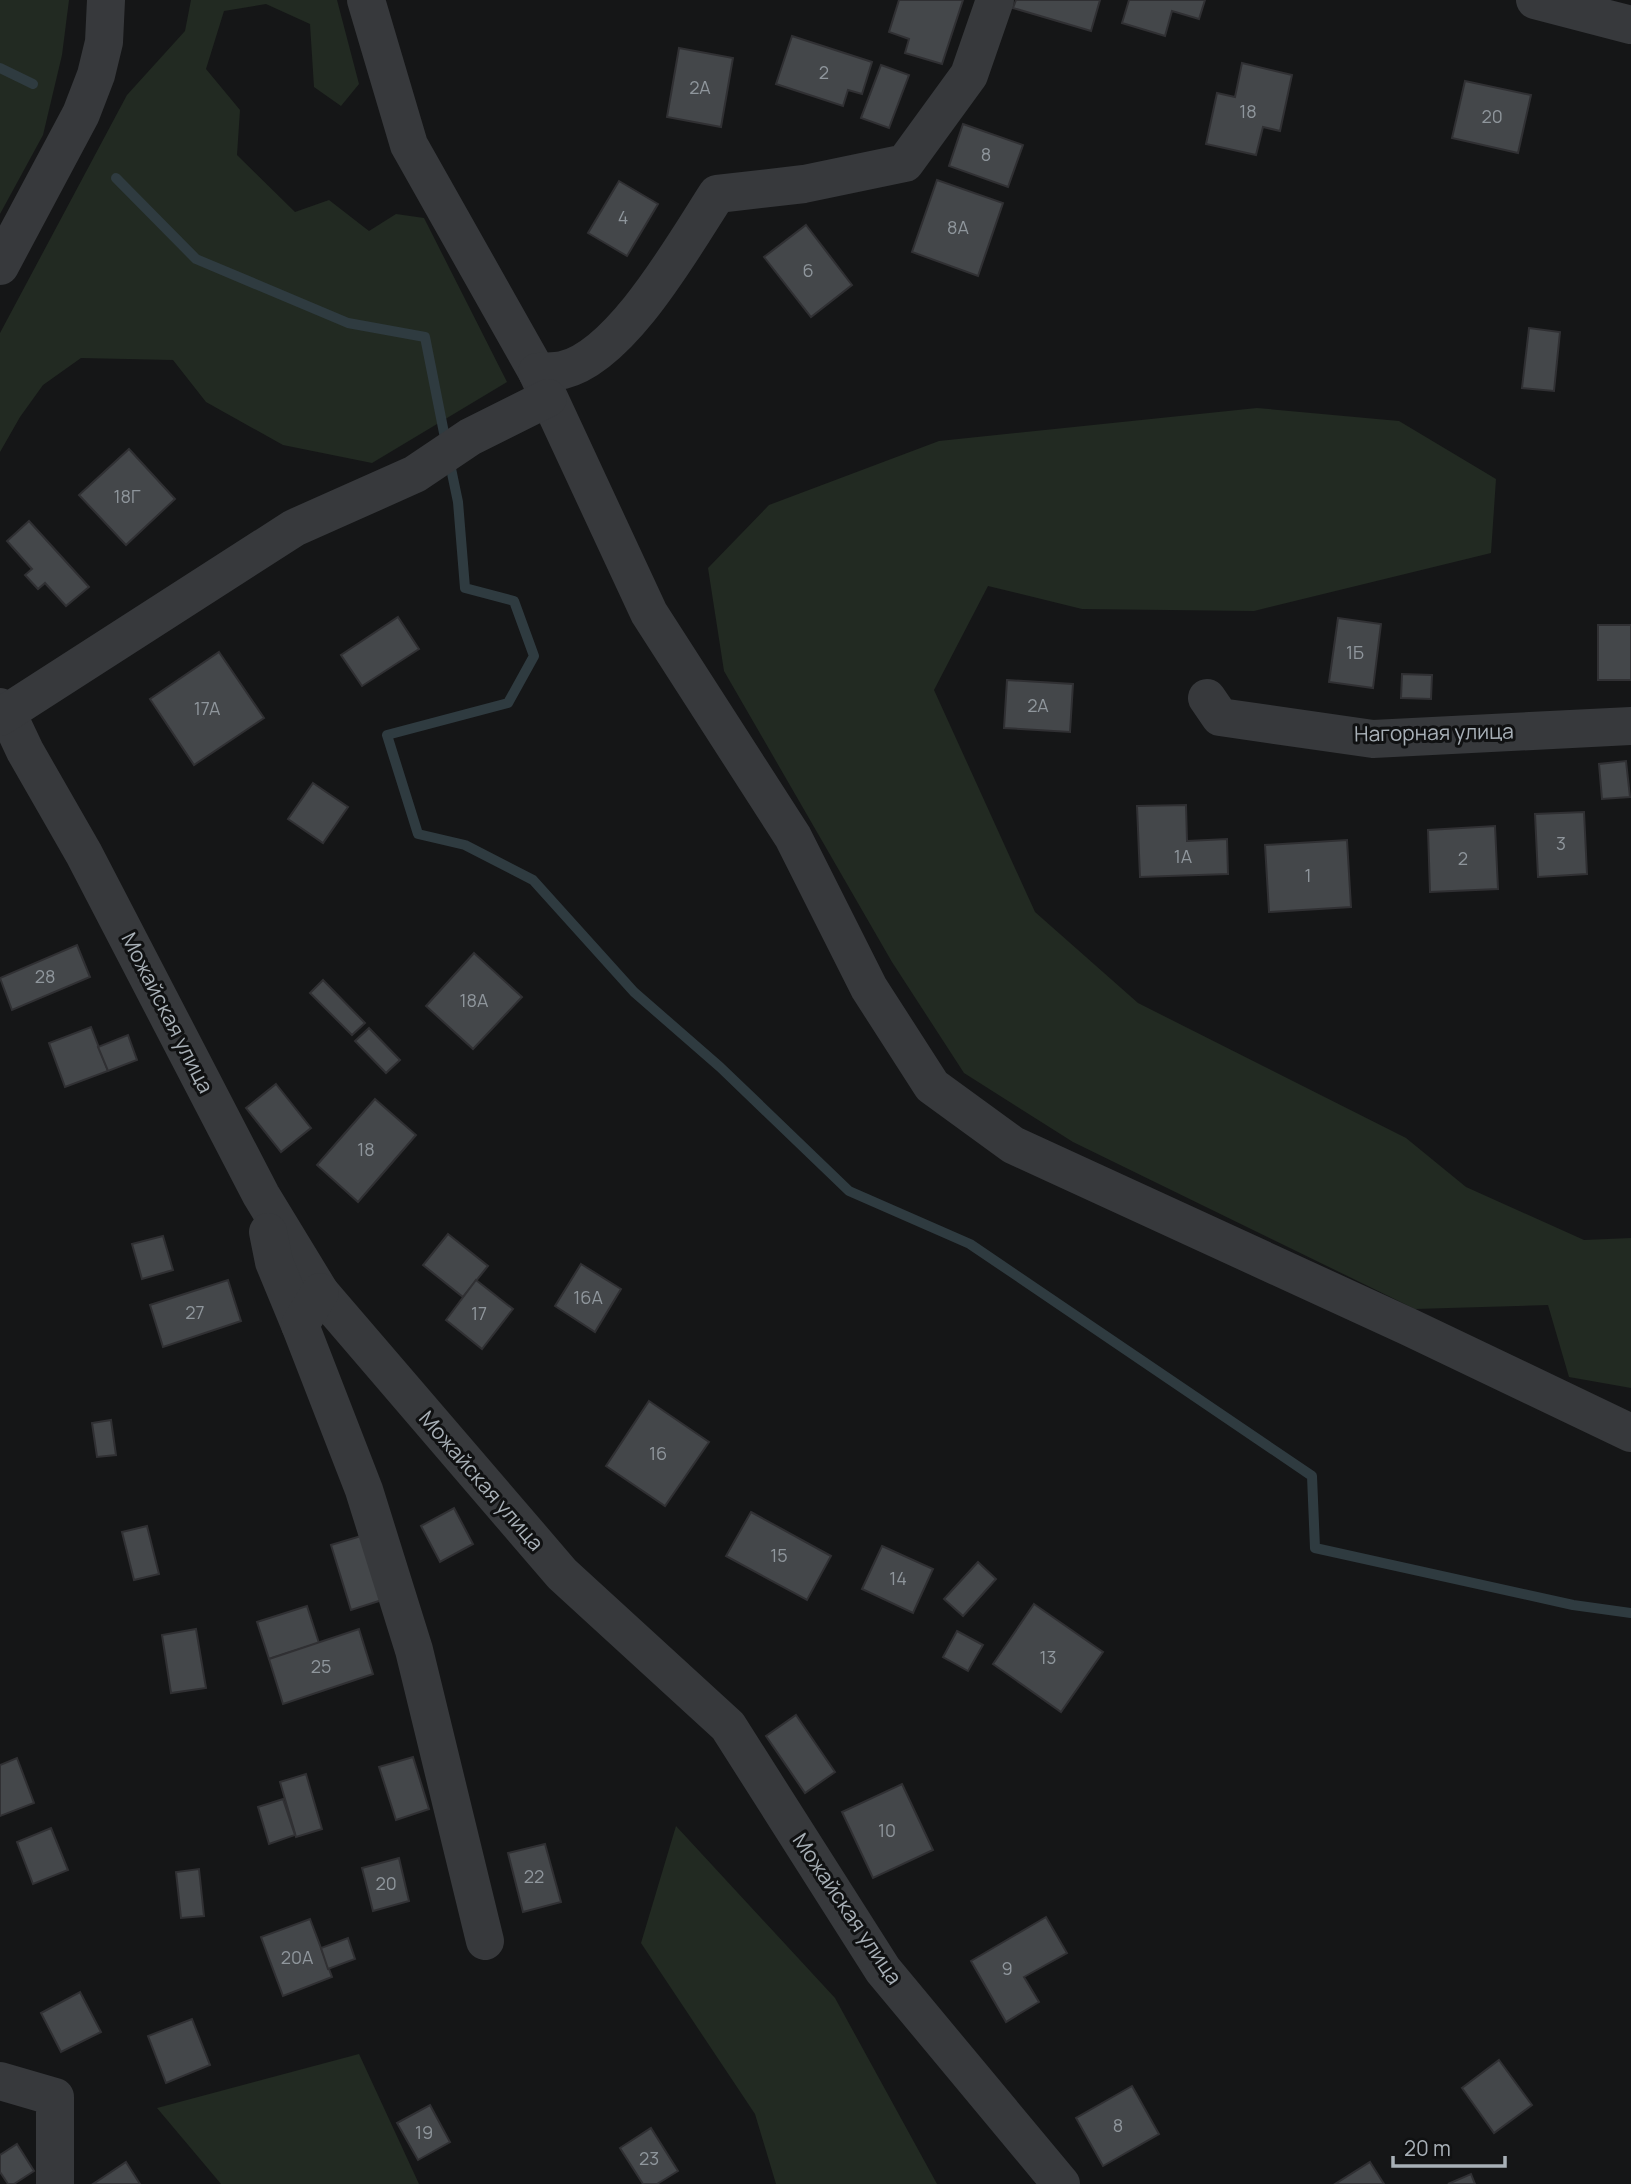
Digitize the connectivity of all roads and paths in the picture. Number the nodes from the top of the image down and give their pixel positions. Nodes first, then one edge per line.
1 (106, 0) edge
2 (366, 0) edge
3 (995, 0) edge
4 (1535, 0) edge
5 (1631, 25) edge
6 (0, 266) edge
7 (542, 385) junction
8 (1207, 698) dead end
9 (2, 712) edge
10 (1631, 726) edge
11 (261, 1195) junction
12 (320, 1292) junction
13 (300, 1325) junction
14 (1631, 1433) edge
15 (485, 1941) dead end
16 (0, 2081) edge
17 (55, 2184) edge
18 (1061, 2184) edge

1 - 6 street
2 - 7 street
3 - 7 street
4 - 5 street
7 - 9 street
7 - 14 street
8 - 10 street, Нагорная улица
9 - 11 street, Можайская улица
11 - 12 street, Можайская улица
11 - 13 street
12 - 13 street
12 - 18 street, Можайская улица
13 - 15 street
16 - 17 street

